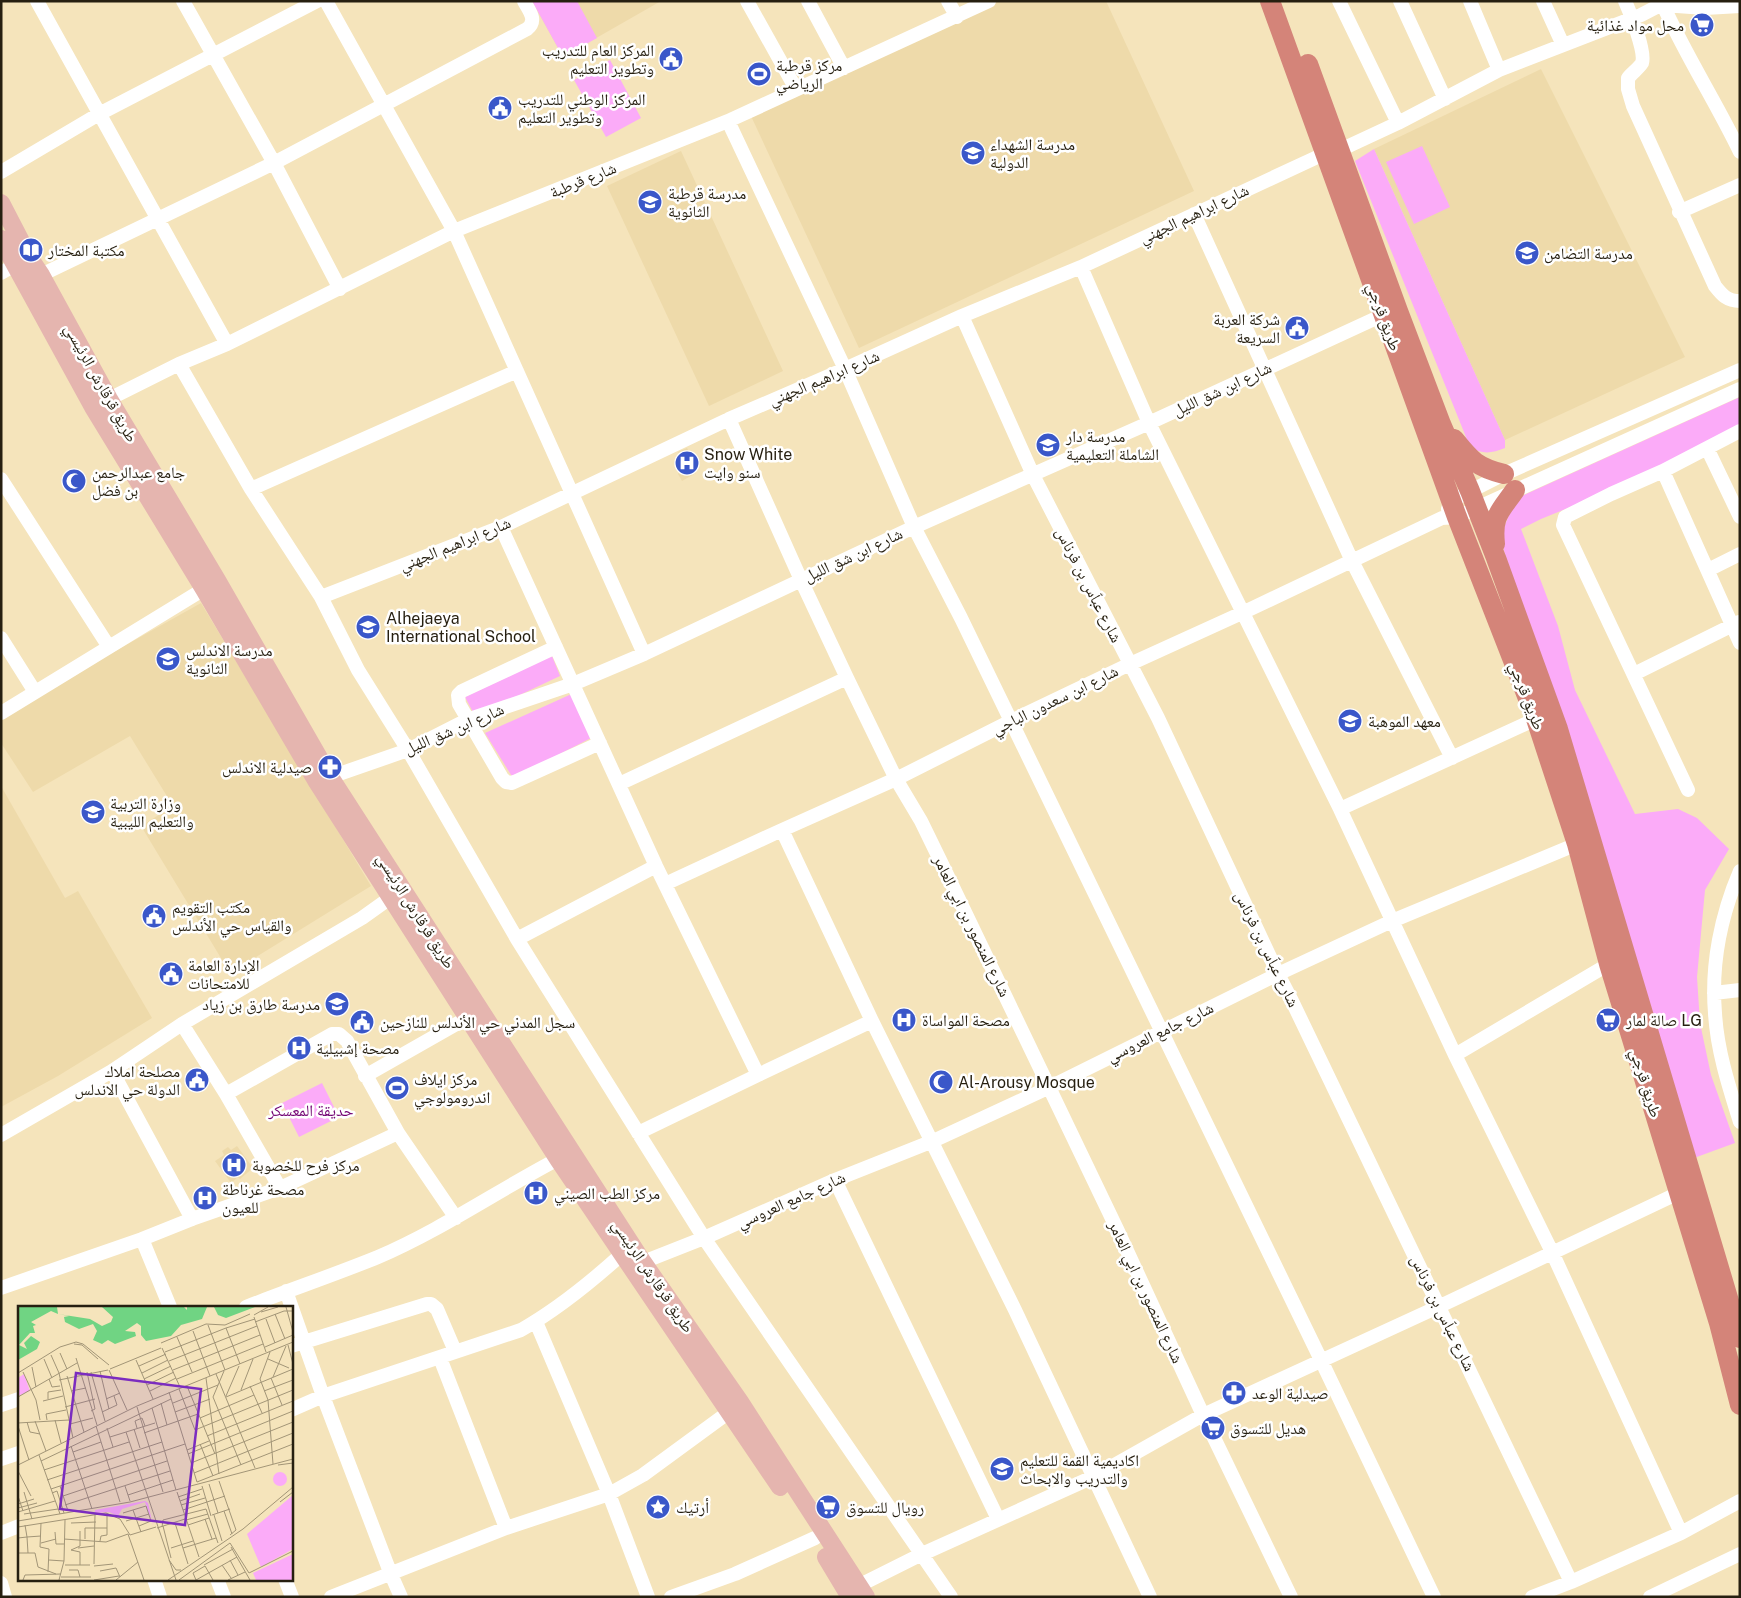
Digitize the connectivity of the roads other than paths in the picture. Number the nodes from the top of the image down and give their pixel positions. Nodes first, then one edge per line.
1 (36, 1) edge
2 (183, 1) edge
3 (317, 1) edge
4 (326, 1) edge
5 (524, 1) edge
6 (747, 1) edge
7 (808, 1) edge
8 (948, 1) edge
9 (989, 1) edge
10 (1270, 1) edge
11 (1284, 1) edge
12 (1339, 1) edge
13 (1400, 1) edge
14 (1470, 1) edge
15 (1543, 1) edge
16 (1625, 1) edge
17 (1666, 3) edge
18 (1740, 6) edge
19 (957, 17) junction
20 (1633, 18) junction
21 (1563, 45) junction
22 (213, 54) junction
23 (844, 68) junction
24 (1499, 70) junction
25 (796, 90) junction
26 (1445, 98) junction
27 (384, 105) junction
28 (99, 114) junction
29 (728, 122) junction
30 (1398, 122) junction
31 (1734, 125) edge
32 (1333, 151) junction
33 (1740, 152) edge
34 (274, 163) junction
35 (1, 172) edge
36 (1740, 185) edge
37 (1, 203) edge
38 (1679, 212) junction
39 (1194, 214) junction
40 (158, 219) junction
41 (454, 231) junction
42 (1, 239) edge
43 (15, 265) edge
44 (1081, 267) junction
45 (41, 275) junction
46 (340, 289) junction
47 (1740, 301) edge
48 (1383, 315) junction
49 (962, 316) junction
50 (227, 344) junction
51 (179, 364) junction
52 (846, 369) junction
53 (517, 370) junction
54 (1263, 370) junction
55 (1740, 370) edge
56 (1740, 388) edge
57 (101, 403) junction
58 (729, 419) junction
59 (1149, 423) junction
60 (1441, 424) junction
61 (1740, 432) edge
62 (1707, 448) junction
63 (1663, 472) junction
64 (1033, 475) junction
65 (1, 479) edge
66 (1509, 482) junction
67 (251, 489) junction
68 (573, 494) junction
69 (1473, 499) junction
70 (1451, 511) junction
71 (1740, 517) edge
72 (501, 527) junction
73 (914, 527) junction
74 (1740, 554) edge
75 (1496, 558) junction
76 (1352, 561) junction
77 (1708, 570) junction
78 (801, 580) junction
79 (204, 589) junction
80 (321, 597) junction
81 (1242, 613) junction
82 (1736, 624) edge
83 (1, 638) edge
84 (1740, 643) edge
85 (109, 647) junction
86 (556, 647) junction
87 (644, 654) junction
88 (1130, 664) junction
89 (1634, 674) junction
90 (847, 678) junction
91 (574, 684) junction
92 (35, 692) junction
93 (1, 713) edge
94 (467, 720) junction
95 (1536, 720) junction
96 (1011, 721) junction
97 (600, 744) junction
98 (408, 750) junction
99 (1452, 758) junction
100 (324, 779) junction
101 (896, 779) junction
102 (618, 784) junction
103 (1688, 790) dead end
104 (1340, 809) junction
105 (782, 830) junction
106 (1577, 844) junction
107 (656, 866) junction
108 (1740, 871) edge
109 (665, 884) junction
110 (390, 898) junction
111 (1392, 921) junction
112 (517, 939) junction
113 (1609, 964) junction
114 (1278, 974) junction
115 (1740, 990) edge
116 (1714, 993) junction
117 (467, 1018) junction
118 (872, 1021) junction
119 (182, 1024) junction
120 (1162, 1031) junction
121 (1455, 1055) junction
122 (112, 1071) junction
123 (758, 1075) junction
124 (365, 1076) junction
125 (1050, 1087) junction
126 (226, 1094) junction
127 (1740, 1122) edge
128 (398, 1133) junction
129 (638, 1133) junction
130 (1, 1135) edge
131 (933, 1141) junction
132 (558, 1159) junction
133 (835, 1180) junction
134 (280, 1188) junction
135 (1687, 1189) junction
136 (456, 1218) junction
137 (192, 1219) junction
138 (704, 1238) junction
139 (142, 1239) junction
140 (1552, 1252) junction
141 (632, 1261) junction
142 (1, 1288) edge
143 (286, 1291) junction
144 (170, 1306) edge
145 (248, 1306) edge
146 (292, 1306) edge
147 (1440, 1306) junction
148 (292, 1307) edge
149 (536, 1322) junction
150 (1740, 1338) edge
151 (305, 1341) junction
152 (292, 1346) edge
153 (455, 1351) junction
154 (440, 1358) junction
155 (1321, 1360) junction
156 (323, 1396) junction
157 (18, 1398) edge
158 (1, 1405) edge
159 (1740, 1405) edge
160 (292, 1410) edge
161 (729, 1412) junction
162 (1203, 1415) junction
163 (18, 1453) edge
164 (1, 1460) edge
165 (1093, 1477) junction
166 (609, 1494) junction
167 (1740, 1501) edge
168 (998, 1519) junction
169 (18, 1526) edge
170 (506, 1528) junction
171 (1, 1533) edge
172 (1681, 1533) junction
173 (815, 1538) junction
174 (1740, 1554) edge
175 (920, 1555) junction
176 (390, 1572) junction
177 (154, 1580) edge
178 (217, 1580) edge
179 (285, 1580) edge
180 (1571, 1582) junction
181 (1, 1583) edge
182 (855, 1592) edge
183 (680, 1595) edge
184 (5, 1597) edge
185 (160, 1597) edge
186 (224, 1597) edge
187 (292, 1597) edge
188 (331, 1597) edge
189 (401, 1597) edge
190 (648, 1597) edge
191 (951, 1597) edge
192 (1150, 1597) edge
193 (1291, 1597) edge
194 (1434, 1597) edge
195 (1532, 1597) edge
196 (1650, 1597) edge

1 - 28 street
2 - 22 street
3 - 22 street
4 - 27 street
5 - 27 street
6 - 25 street
7 - 23 street
8 - 19 street
9 - 19 street, شارع قرطبة
10 - 32 highway, طريق قرجي
11 - 32 highway, طريق قرجي
12 - 30 street
13 - 26 street
14 - 24 street
15 - 21 street
16 - 20 street
17 - 18 street
17 - 20 street, شارع ابراهيم الجهني
17 - 31 street
19 - 23 street, شارع قرطبة
20 - 21 street, شارع ابراهيم الجهني
20 - 38 street
21 - 24 street, شارع ابراهيم الجهني
22 - 28 street
22 - 34 street
23 - 25 street, شارع قرطبة
24 - 26 street, شارع ابراهيم الجهني
25 - 29 street, شارع قرطبة
26 - 30 street, شارع ابراهيم الجهني
27 - 34 street
27 - 41 street
28 - 35 street
28 - 40 street
29 - 41 street, شارع قرطبة
29 - 52 street
30 - 32 street, شارع ابراهيم الجهني
31 - 33 street
32 - 39 street, شارع ابراهيم الجهني
32 - 48 highway, طريق قرجي
32 - 60 highway, طريق قرجي
34 - 40 street
34 - 46 street
36 - 38 street
37 - 43 main road, طريق قرقارش الرئيسي
38 - 47 street
39 - 44 street, شارع ابراهيم الجهني
39 - 54 street
40 - 45 street
40 - 50 street
41 - 46 street, شارع قرطبة
41 - 53 street
42 - 43 main road, طريق قرقارش الرئيسي
43 - 45 main road, طريق قرقارش الرئيسي
43 - 57 main road, طريق قرقارش الرئيسي
44 - 49 street, شارع ابراهيم الجهني
44 - 59 street
45 - 57 main road, طريق قرقارش الرئيسي
46 - 50 street, شارع قرطبة
48 - 54 street, شارع ابن شق الليل
48 - 70 highway, طريق قرجي
49 - 52 street, شارع ابراهيم الجهني
49 - 64 street, شارع عباّس بن فرناس
50 - 51 street, شارع قرطبة
51 - 57 street, شارع قرطبة
51 - 67 street
52 - 58 street, شارع ابراهيم الجهني
52 - 73 street
53 - 67 street
53 - 68 street
54 - 59 street, شارع ابن شق الليل
54 - 76 street
55 - 66 street
56 - 66 street
57 - 79 main road, طريق قرقارش الرئيسي
57 - 100 main road, طريق قرقارش الرئيسي
58 - 68 street, شارع ابراهيم الجهني
58 - 78 street, شارع المنصور بن ابي العامر
59 - 64 street, شارع ابن شق الليل
59 - 81 street
60 - 66 highway
60 - 69 highway, طريق قرجي
61 - 62 street
62 - 63 street
62 - 71 street
63 - 77 street
63 - 89 street
64 - 73 street, شارع ابن شق الليل
64 - 88 street, شارع عباّس بن فرناس
65 - 85 street
66 - 69 street
66 - 69 street
66 - 75 highway
67 - 80 street
68 - 72 street, شارع ابراهيم الجهني
68 - 87 street
69 - 70 street, شارع ابن سعدون الباجي
69 - 75 highway, طريق قرجي
70 - 76 street, شارع ابن سعدون الباجي
70 - 95 highway, طريق قرجي
72 - 80 street, شارع ابراهيم الجهني
72 - 86 street
73 - 78 street, شارع ابن شق الليل
73 - 96 street
74 - 77 street
75 - 135 highway, طريق قرجي
76 - 81 street, شارع ابن سعدون الباجي
76 - 99 street
77 - 82 street
78 - 87 street, شارع ابن شق الليل
78 - 90 street, شارع المنصور بن ابي العامر
79 - 85 street
79 - 100 main road, طريق قرقارش الرئيسي
80 - 98 street
81 - 88 street, شارع ابن سعدون الباجي
81 - 104 street
82 - 84 street
82 - 89 street
83 - 92 street
85 - 92 street
86 - 91 street
86 - 94 street
87 - 91 street, شارع ابن شق الليل
88 - 96 street, شارع ابن سعدون الباجي
88 - 114 street, شارع عباّس بن فرناس
89 - 103 street
90 - 101 street, شارع المنصور بن ابي العامر
90 - 102 street
91 - 94 street, شارع ابن شق الليل
91 - 97 street
92 - 93 street
94 - 97 street
94 - 98 street, شارع ابن شق الليل
95 - 99 street
95 - 106 highway, طريق قرجي
96 - 101 street, شارع ابن سعدون الباجي
96 - 120 street
97 - 102 street
98 - 100 street, شارع ابن شق الليل
98 - 112 street
99 - 104 street
100 - 110 main road, طريق قرقارش الرئيسي
100 - 141 main road, طريق قرقارش الرئيسي
101 - 105 street, شارع ابن سعدون الباجي
101 - 125 street, شارع المنصور بن ابي العامر
102 - 107 street
104 - 111 street
105 - 109 street, شارع ابن سعدون الباجي
105 - 118 street
106 - 111 street, شارع جامع العروسي
106 - 113 highway, طريق قرجي
107 - 109 street
107 - 112 street
108 - 116 street
109 - 123 street
110 - 117 main road, طريق قرقارش الرئيسي
110 - 119 street
111 - 114 street, شارع جامع العروسي
111 - 121 street
112 - 129 street
113 - 121 street
113 - 135 highway, طريق قرجي
114 - 120 street, شارع جامع العروسي
114 - 147 street, شارع عباّس بن فرناس
115 - 116 street
116 - 127 street
117 - 124 street
117 - 132 main road, طريق قرقارش الرئيسي
118 - 123 street
118 - 131 street
119 - 122 street
119 - 126 street
120 - 125 street, شارع جامع العروسي
120 - 155 street
121 - 140 street
122 - 130 street
122 - 137 street
123 - 129 street
124 - 126 street
124 - 128 street
125 - 131 street, شارع جامع العروسي
125 - 162 street, شارع المنصور بن ابي العامر
126 - 134 street
128 - 134 street
128 - 136 street
129 - 138 street
131 - 133 street, شارع جامع العروسي
131 - 165 street
132 - 136 street
132 - 141 main road, طريق قرقارش الرئيسي
133 - 138 street, شارع جامع العروسي
133 - 168 street
134 - 137 street
135 - 140 street
135 - 150 highway, طريق قرجي
135 - 159 highway, طريق قرجي
136 - 143 street
137 - 139 street
138 - 141 street, شارع جامع العروسي
138 - 175 street
139 - 142 street
139 - 144 street
140 - 147 street
140 - 172 street
141 - 149 street
141 - 161 main road, طريق قرقارش الرئيسي
141 - 182 main road, طريق قرقارش الرئيسي
143 - 145 street
143 - 146 street
147 - 155 street
147 - 180 street, شارع عباّس بن فرناس
148 - 151 street
149 - 153 street
149 - 166 street
151 - 152 street
151 - 153 street
151 - 156 street
153 - 154 street
154 - 156 street
154 - 170 street
155 - 162 street
155 - 194 street
156 - 160 street
156 - 176 street
157 - 158 street
161 - 166 street
161 - 173 main road, طريق قرقارش الرئيسي
162 - 165 street
162 - 193 street, شارع المنصور بن ابي العامر
163 - 164 street
165 - 168 street
165 - 192 street
166 - 170 street
166 - 190 street
167 - 172 street
168 - 175 street
169 - 171 street
170 - 176 street
172 - 180 street
173 - 182 main road, طريق قرقارش الرئيسي
173 - 183 street
174 - 196 street
175 - 182 street
175 - 191 street
176 - 188 street
176 - 189 street
177 - 185 street
178 - 186 street
179 - 187 street
180 - 195 street
181 - 184 street

